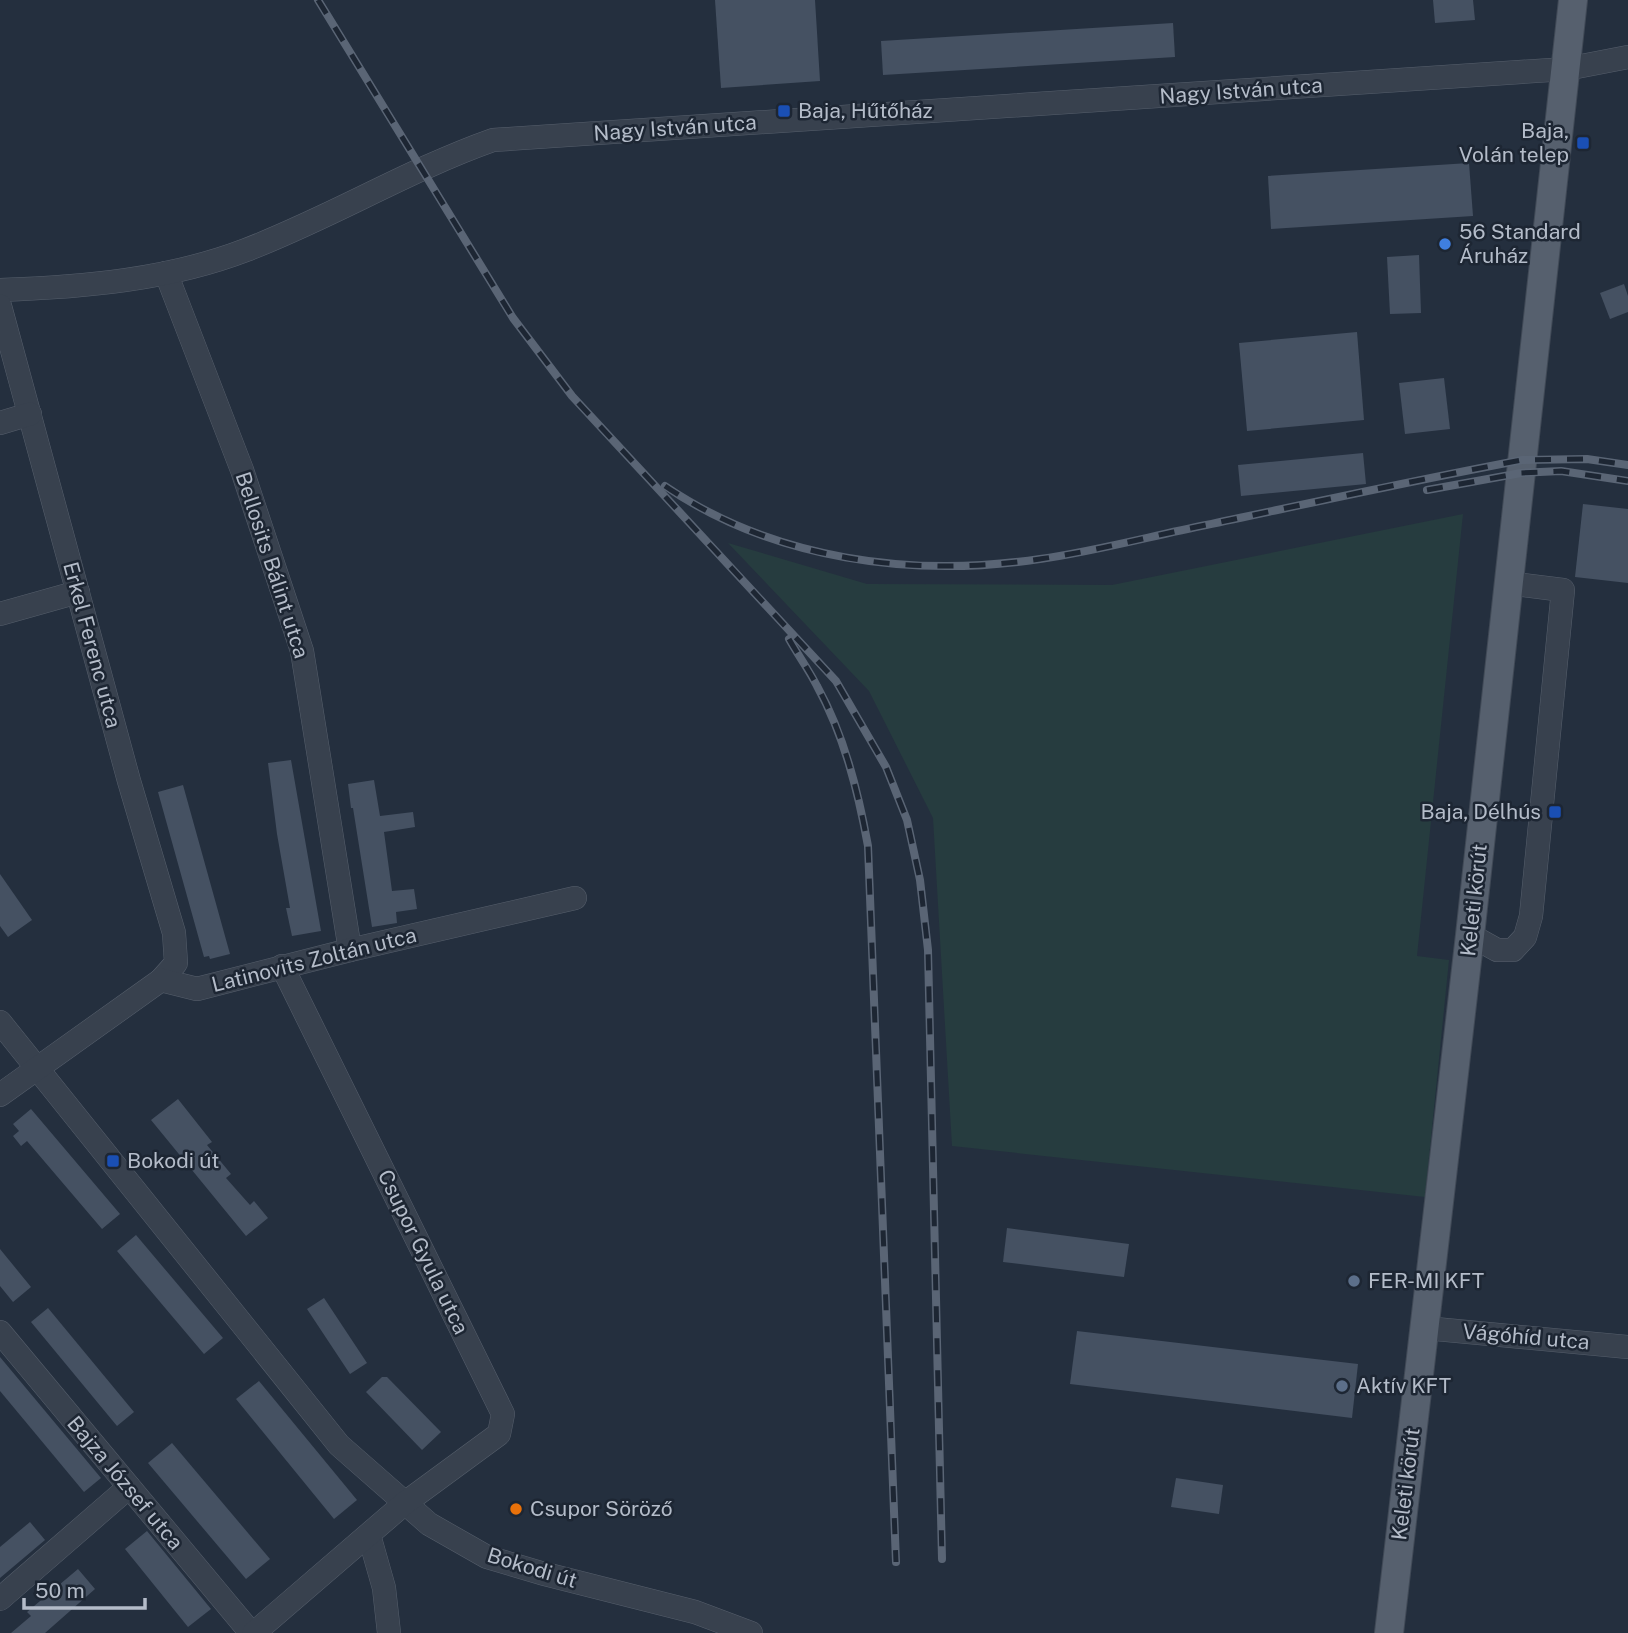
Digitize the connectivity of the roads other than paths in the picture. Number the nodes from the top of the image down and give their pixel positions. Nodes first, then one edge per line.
1 (1573, 0) edge
2 (1628, 57) edge
3 (1566, 69) junction
4 (166, 273) junction
5 (0, 290) edge
6 (0, 306) edge
7 (30, 414) junction
8 (0, 423) edge
9 (1508, 583) junction
10 (78, 592) junction
11 (0, 614) edge
12 (575, 898) dead end
13 (1470, 935) junction
14 (350, 950) junction
15 (282, 966) junction
16 (161, 981) junction
17 (0, 1022) edge
18 (37, 1069) junction
19 (0, 1095) edge
20 (1425, 1328) junction
21 (0, 1332) edge
22 (1628, 1347) edge
23 (129, 1487) junction
24 (405, 1503) junction
25 (369, 1535) junction
26 (0, 1599) edge
27 (253, 1633) edge
28 (389, 1633) edge
29 (751, 1633) edge
30 (1389, 1633) edge

1 - 3 main road, Keleti körút
2 - 3 street, Nagy István utca
3 - 4 street, Nagy István utca
3 - 9 main road, Keleti körút
4 - 5 street, Nagy István utca
4 - 14 street, Bellosits Bálint utca
6 - 7 street, Erkel Ferenc utca
7 - 8 street
7 - 10 street, Erkel Ferenc utca
9 - 13 main road, Keleti körút
9 - 13 street
10 - 11 street
10 - 16 street, Erkel Ferenc utca
12 - 14 street, Latinovits Zoltán utca
13 - 20 main road, Keleti körút
14 - 15 street, Latinovits Zoltán utca
15 - 16 street, Latinovits Zoltán utca
15 - 24 street, Csupor Gyula utca
16 - 18 street
17 - 18 street, Bokodi út
18 - 19 street
18 - 24 street, Bokodi út
20 - 22 street, Vágóhíd utca
20 - 30 main road, Keleti körút
21 - 23 street, Bajza József utca
23 - 26 street
23 - 27 street, Bajza József utca
24 - 25 street, Csupor Gyula utca
24 - 29 street, Bokodi út
25 - 27 street, Csupor Gyula utca
25 - 28 street

